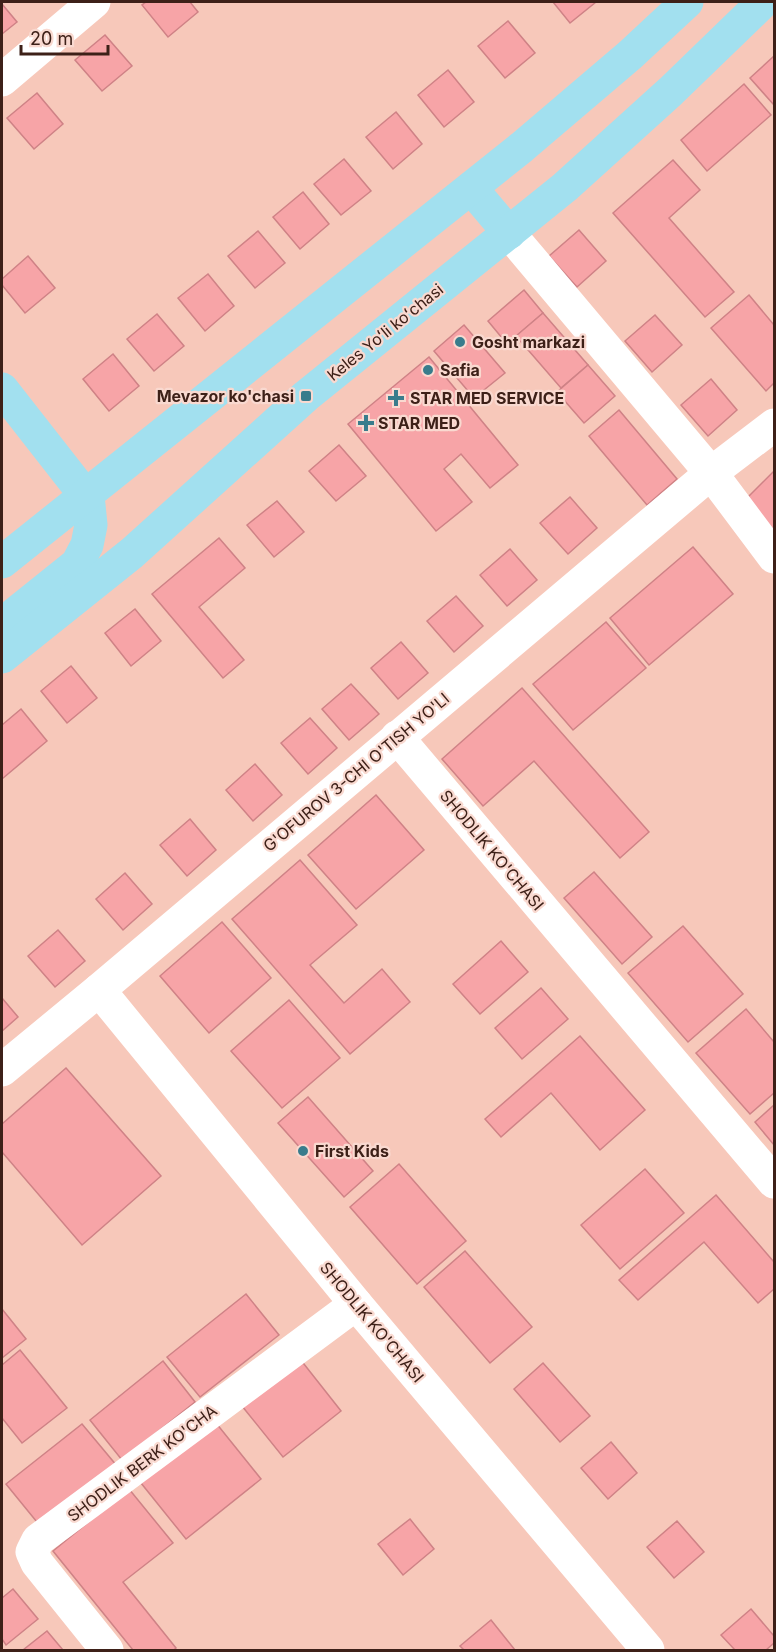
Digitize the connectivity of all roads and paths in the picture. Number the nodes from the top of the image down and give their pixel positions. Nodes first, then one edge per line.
1 (94, 2) edge
2 (687, 2) edge
3 (763, 2) edge
4 (2, 80) edge
5 (471, 188) junction
6 (509, 233) junction
7 (2, 389) edge
8 (774, 425) edge
9 (711, 473) junction
10 (86, 495) junction
11 (774, 557) edge
12 (2, 562) edge
13 (2, 624) edge
14 (2, 657) edge
15 (397, 737) junction
16 (99, 990) junction
17 (2, 1070) edge
18 (774, 1182) edge
19 (356, 1304) junction
20 (107, 1650) edge
21 (648, 1650) edge

1 - 4 street
2 - 5 main road
3 - 6 main road, Keles Yoʻli koʻchasi
5 - 6 main road
5 - 10 main road
6 - 9 street
6 - 14 main road, Keles Yoʻli koʻchasi
7 - 10 main road
8 - 9 street, G'OFUROV 3-CHI O'TISH YO'LI
9 - 11 street
9 - 15 street, G'OFUROV 3-CHI O'TISH YO'LI
10 - 12 main road
10 - 13 main road
15 - 16 street, G'OFUROV 3-CHI O'TISH YO'LI
15 - 18 street, SHODLIK KO'CHASI
16 - 17 street, G'OFUROV 3-CHI O'TISH YO'LI
16 - 19 street, SHODLIK KO'CHASI
19 - 20 street, SHODLIK BERK KO'CHA
19 - 21 street, SHODLIK KO'CHASI

